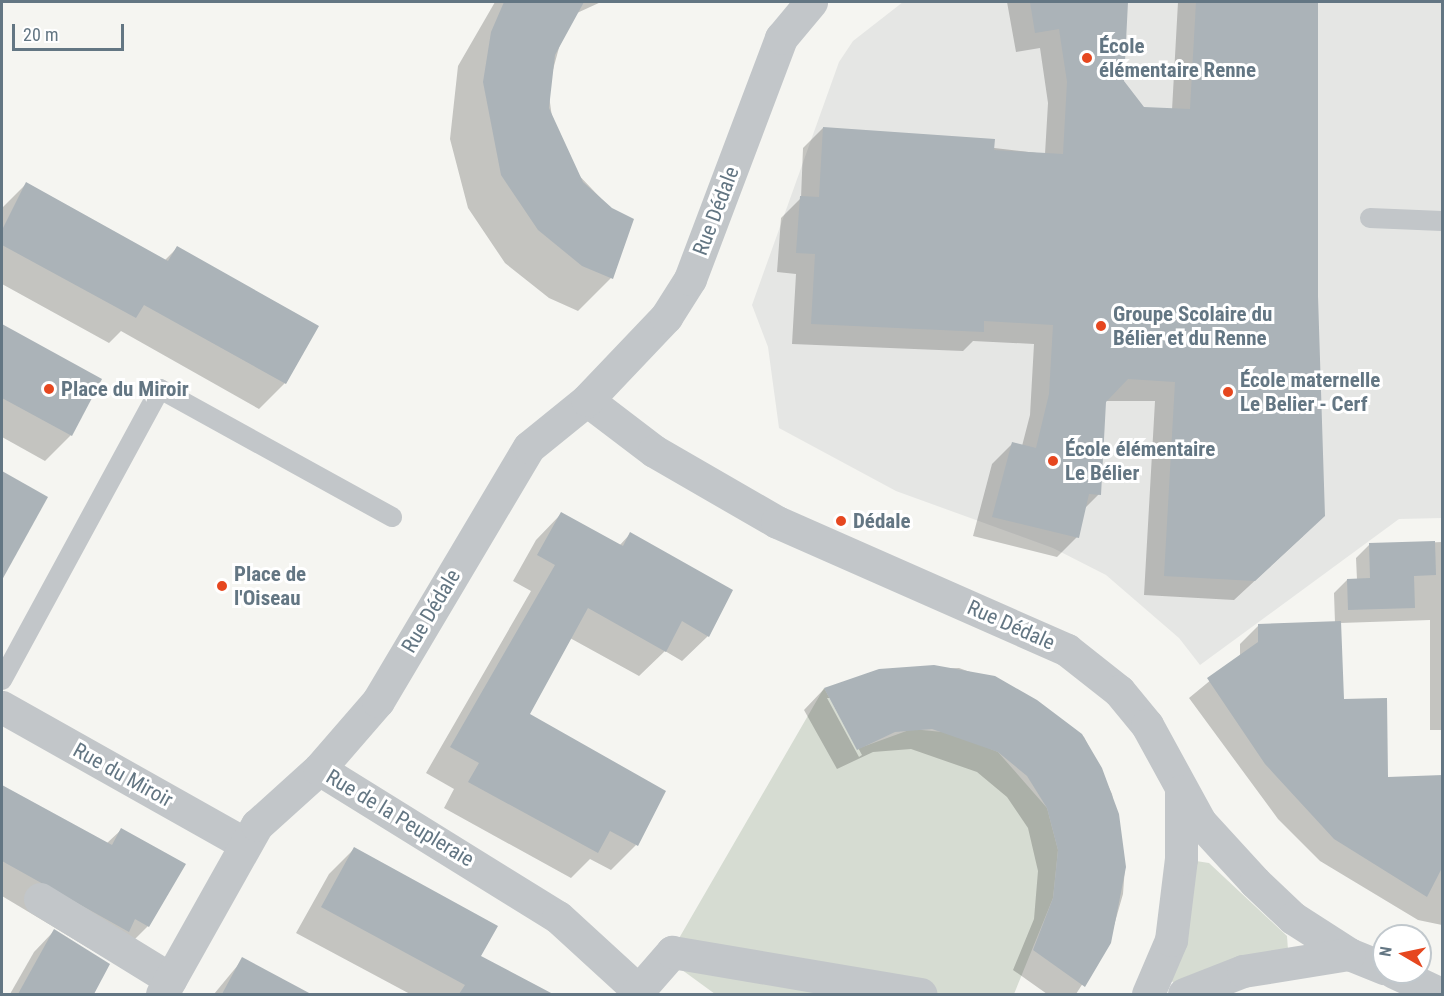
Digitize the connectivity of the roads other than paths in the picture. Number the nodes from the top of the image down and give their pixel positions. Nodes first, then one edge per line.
1 (811, 2) edge
2 (1370, 218) dead end
3 (1443, 221) edge
4 (587, 400) junction
5 (392, 517) dead end
6 (2, 680) edge
7 (2, 707) edge
8 (319, 769) junction
9 (1180, 791) junction
10 (245, 844) junction
11 (40, 899) dead end
12 (1349, 954) junction
13 (1372, 963) edge
14 (1420, 984) edge
15 (166, 987) edge
16 (640, 993) edge
17 (920, 994) edge
18 (1148, 994) edge
19 (1184, 994) edge
20 (1441, 994) edge

1 - 4 street, Rue Dédale
2 - 3 lane
4 - 8 street, Rue Dédale
4 - 9 street, Rue Dédale
5 - 6 lane
7 - 10 street, Rue du Miroir
8 - 10 street, Rue de la Peupleraie
8 - 16 street, Rue de la Peupleraie
9 - 12 street, Rue Dédale
9 - 18 street
10 - 15 street, Rue de la Peupleraie
11 - 15 street
12 - 13 street, Rue Dédale
12 - 19 street, Rue Dédale
14 - 20 street
16 - 17 street

